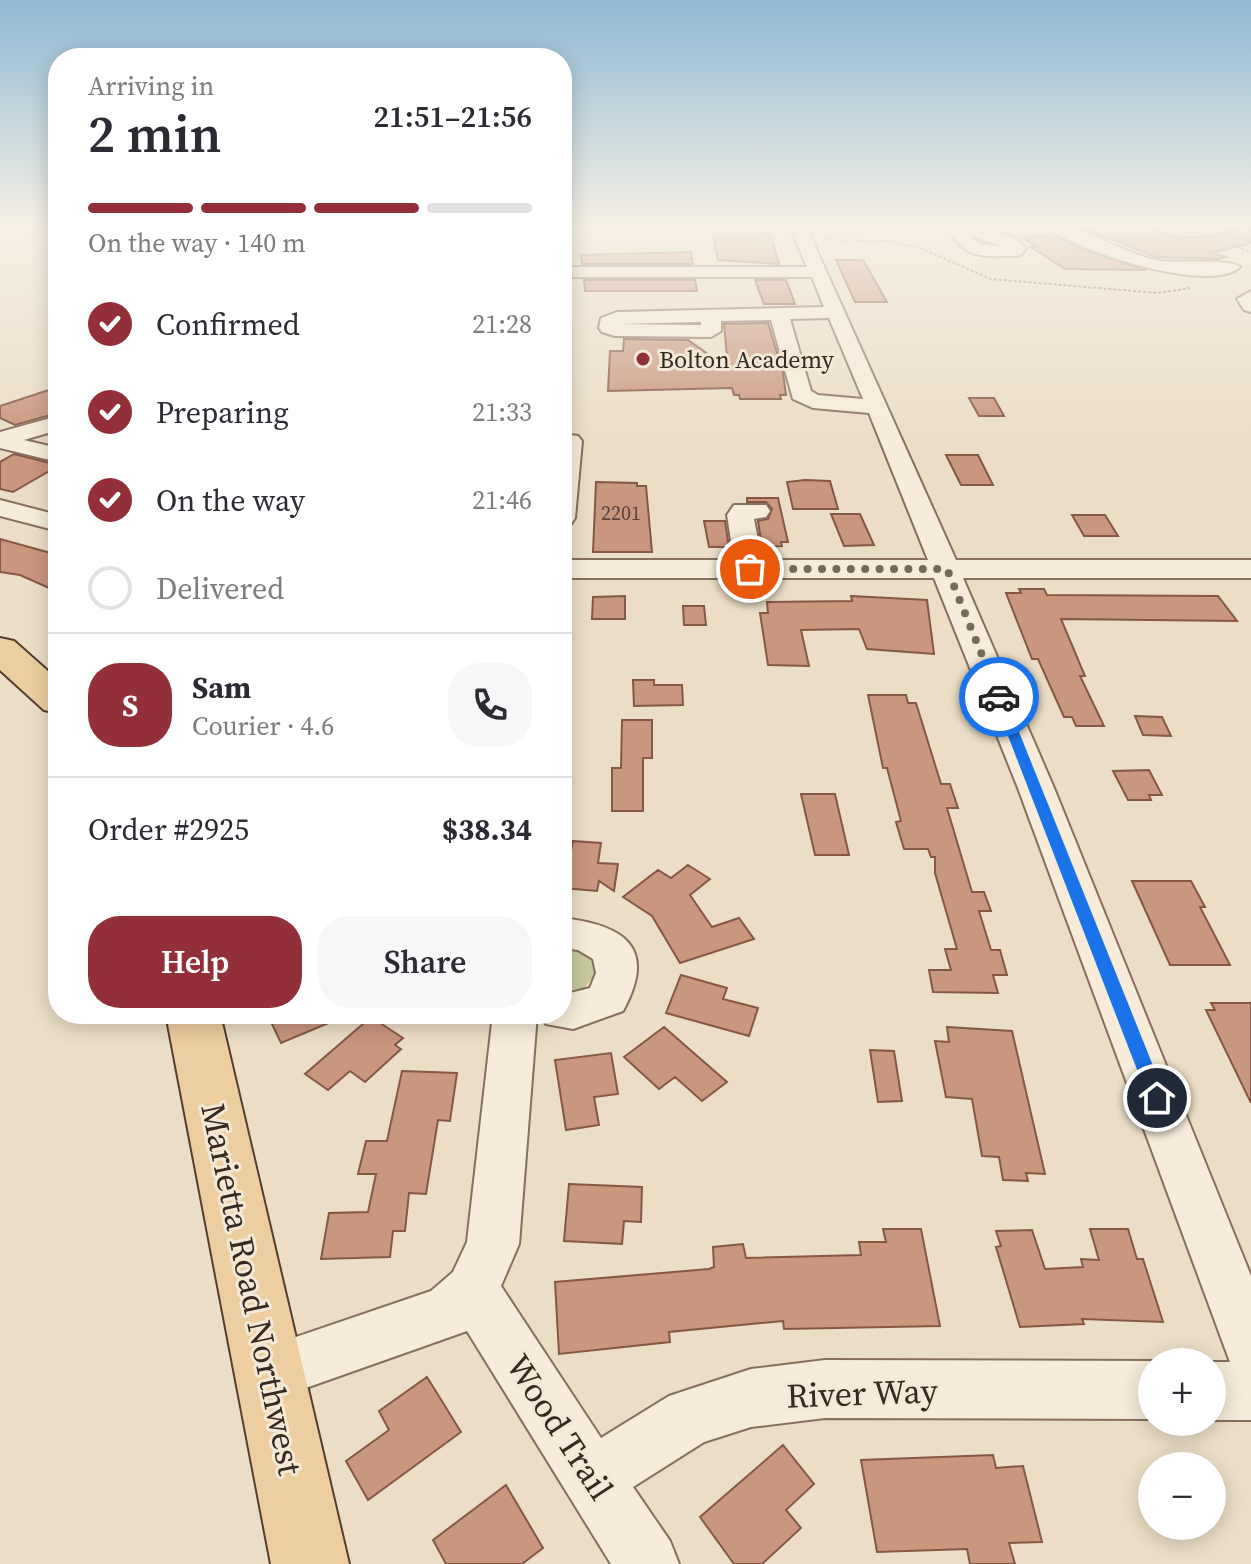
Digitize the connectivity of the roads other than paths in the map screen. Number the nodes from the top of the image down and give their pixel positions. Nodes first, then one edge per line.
1 (831, 297) edge
2 (1251, 297) edge
3 (1251, 306) edge
4 (837, 312) junction
5 (779, 313) junction
6 (615, 330) dead end
7 (878, 407) junction
8 (48, 426) edge
9 (0, 440) edge
10 (48, 452) edge
11 (0, 508) edge
12 (757, 511) dead end
13 (48, 520) edge
14 (572, 569) edge
15 (750, 569) junction
16 (947, 569) junction
17 (1251, 569) edge
18 (0, 649) edge
19 (48, 692) edge
20 (572, 934) edge
21 (572, 1012) edge
22 (195, 1024) edge
23 (514, 1024) edge
24 (472, 1290) junction
25 (1251, 1345) edge
26 (269, 1373) junction
27 (1138, 1390) edge
28 (1226, 1391) edge
29 (1251, 1391) edge
30 (592, 1478) junction
31 (310, 1564) edge
32 (647, 1564) edge

1 - 4 street
2 - 3 street
4 - 5 street
4 - 7 street
5 - 6 street
5 - 7 street
7 - 16 street
8 - 9 street
9 - 10 street
11 - 13 street
12 - 15 street
14 - 15 street
15 - 16 street
16 - 17 street
16 - 25 street
18 - 19 main road
20 - 21 street
22 - 26 main road, Marietta Road Northwest
23 - 24 street
24 - 26 street
24 - 30 street, Wood Trail
26 - 31 main road, Marietta Road Northwest
27 - 30 street, River Way
28 - 29 street
30 - 32 street, Wood Trail

